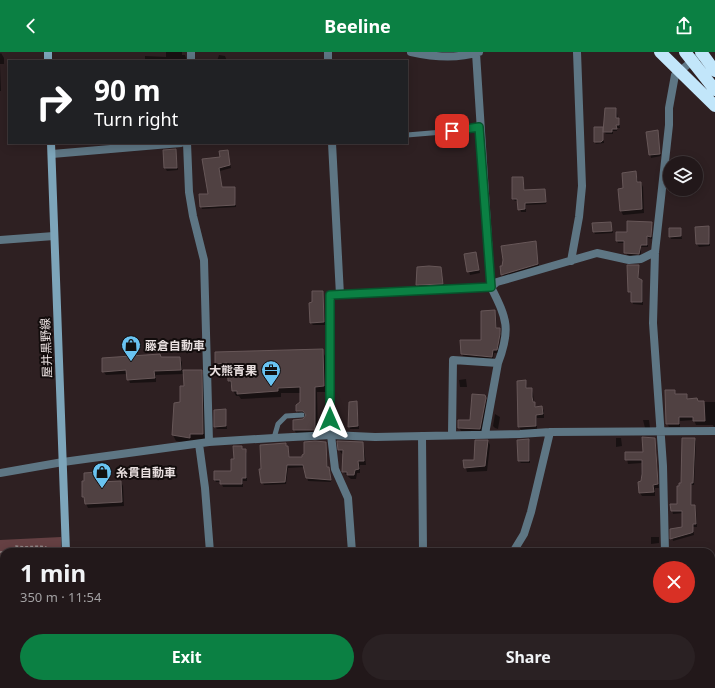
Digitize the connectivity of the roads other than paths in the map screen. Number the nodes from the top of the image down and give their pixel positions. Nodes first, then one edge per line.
1 (410, 52) edge
2 (478, 52) edge
3 (577, 52) edge
4 (660, 52) edge
5 (685, 52) edge
6 (700, 52) edge
7 (704, 52) edge
8 (715, 71) edge
9 (715, 90) edge
10 (715, 106) edge
11 (479, 127) junction
12 (408, 134) edge
13 (51, 144) edge
14 (169, 144) edge
15 (187, 144) edge
16 (332, 144) edge
17 (52, 154) junction
18 (54, 236) junction
19 (0, 240) edge
20 (655, 252) junction
21 (571, 261) junction
22 (491, 287) junction
23 (340, 295) junction
24 (498, 363) junction
25 (302, 415) dead end
26 (660, 431) junction
27 (715, 431) edge
28 (550, 432) junction
29 (452, 434) junction
30 (485, 434) junction
31 (330, 435) junction
32 (422, 436) junction
33 (274, 438) junction
34 (210, 442) junction
35 (199, 444) junction
36 (63, 462) junction
37 (0, 473) edge
38 (66, 548) edge
39 (210, 548) edge
40 (352, 548) edge
41 (423, 548) edge
42 (515, 548) edge
43 (665, 548) edge

1 - 2 street
2 - 11 street
3 - 21 street
4 - 10 highway, bridge
5 - 9 highway, bridge
6 - 8 highway, bridge
7 - 20 street
11 - 12 lane
11 - 22 street
13 - 17 main road, 屋井黒野線
14 - 17 street
15 - 34 street
16 - 23 street
17 - 18 main road, 屋井黒野線
18 - 19 street
18 - 36 main road, 屋井黒野線
20 - 21 street
20 - 26 street
21 - 22 street
22 - 23 street
22 - 24 street
23 - 31 street
24 - 29 street
24 - 30 street
25 - 33 lane
26 - 27 street
26 - 28 street
26 - 43 street
28 - 30 street
28 - 42 street
29 - 30 street
29 - 32 street
31 - 32 street
31 - 33 street
31 - 40 street
32 - 41 street
33 - 34 street
34 - 35 street
35 - 36 street
35 - 39 street
36 - 37 street
36 - 38 main road, 屋井黒野線

